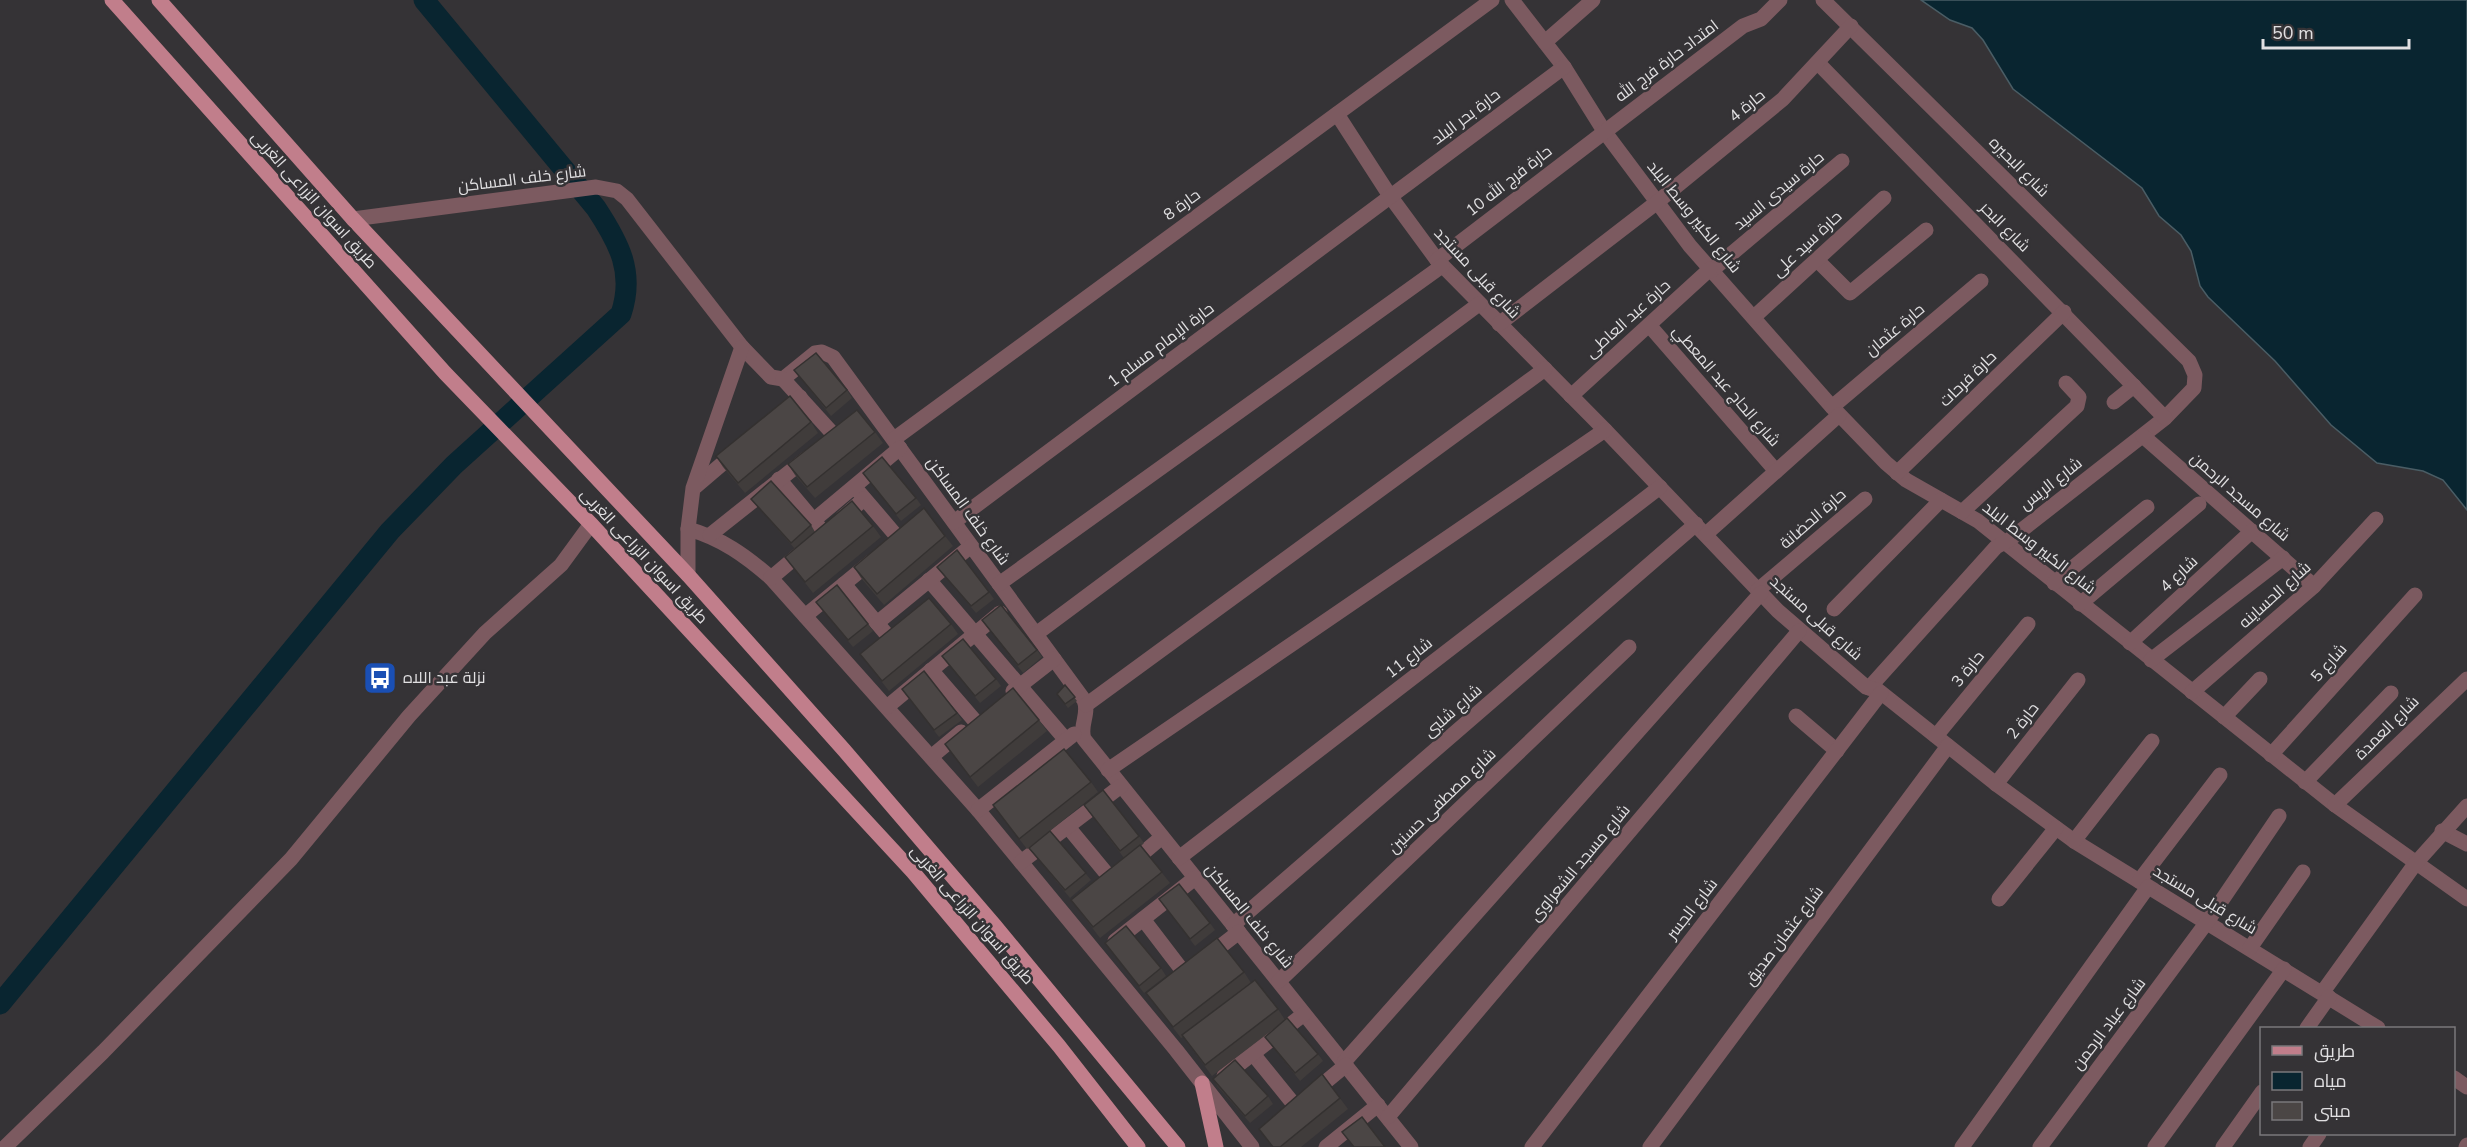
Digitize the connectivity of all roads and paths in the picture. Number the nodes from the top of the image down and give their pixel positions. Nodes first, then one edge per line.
1 (112, 0) edge
2 (159, 0) edge
3 (1492, 0) edge
4 (1512, 0) edge
5 (1593, 0) edge
6 (1780, 0) edge
7 (1823, 0) edge
8 (1851, 26) junction
9 (1545, 42) junction
10 (1818, 63) junction
11 (1564, 67) junction
12 (1337, 114) junction
13 (1604, 131) junction
14 (1842, 161) dead end
15 (1390, 196) junction
16 (1884, 198) dead end
17 (1656, 203) junction
18 (352, 219) junction
19 (1926, 230) dead end
20 (1817, 260) junction
21 (1439, 263) junction
22 (1710, 270) junction
23 (1981, 281) dead end
24 (1479, 304) junction
25 (2064, 312) junction
26 (1754, 317) junction
27 (1499, 324) junction
28 (1649, 325) junction
29 (742, 347) junction
30 (2189, 361) joint
31 (1545, 369) junction
32 (783, 379) junction
33 (2066, 383) dead end
34 (2134, 386) junction
35 (1571, 396) junction
36 (800, 397) junction
37 (2114, 402) dead end
38 (1835, 411) junction
39 (2165, 418) junction
40 (764, 428) edge
41 (1605, 430) junction
42 (2142, 436) junction
43 (747, 442) edge
44 (897, 444) junction
45 (1776, 471) junction
46 (1897, 473) junction
47 (779, 479) junction
48 (854, 487) junction
49 (1660, 487) junction
50 (693, 488) junction
51 (864, 499) junction
52 (1865, 499) dead end
53 (1941, 500) junction
54 (2199, 504) dead end
55 (2146, 507) dead end
56 (1962, 512) junction
57 (2376, 519) dead end
58 (814, 520) junction
59 (954, 522) junction
60 (591, 524) junction
61 (688, 529) junction
62 (1701, 529) junction
63 (2252, 531) junction
64 (825, 533) junction
65 (710, 536) junction
66 (2004, 542) junction
67 (971, 546) junction
68 (2283, 558) junction
69 (688, 575) junction
70 (771, 579) junction
71 (929, 580) junction
72 (2054, 583) junction
73 (844, 584) junction
74 (999, 584) junction
75 (2314, 586) junction
76 (1760, 591) junction
77 (2415, 596) dead end
78 (1012, 602) junction
79 (2080, 604) junction
80 (1834, 609) dead end
81 (805, 616) junction
82 (877, 623) junction
83 (2028, 624) dead end
84 (1799, 631) junction
85 (975, 634) junction
86 (1036, 634) junction
87 (2130, 643) junction
88 (1629, 647) dead end
89 (1054, 659) junction
90 (2151, 660) junction
91 (851, 667) junction
92 (931, 670) junction
93 (2467, 678) edge
94 (2260, 679) dead end
95 (2078, 680) dead end
96 (1020, 686) junction
97 (1875, 690) junction
98 (2192, 692) junction
99 (2391, 693) dead end
100 (1002, 700) edge
101 (1086, 705) junction
102 (887, 707) junction
103 (1796, 716) dead end
104 (2224, 717) junction
105 (1081, 728) junction
106 (1066, 740) junction
107 (1942, 741) junction
108 (2152, 741) dead end
109 (1836, 751) junction
110 (2271, 755) junction
111 (931, 756) junction
112 (1108, 770) junction
113 (2220, 775) dead end
114 (2305, 782) junction
115 (1996, 784) junction
116 (1121, 786) junction
117 (2335, 805) junction
118 (2467, 806) edge
119 (978, 810) junction
120 (2279, 816) dead end
121 (1068, 827) junction
122 (2056, 828) junction
123 (2442, 831) junction
124 (1162, 837) junction
125 (2074, 841) junction
126 (2467, 844) edge
127 (1179, 858) junction
128 (1021, 862) junction
129 (2415, 864) junction
130 (2303, 872) dead end
131 (1195, 878) junction
132 (2144, 884) junction
133 (1999, 898) dead end
134 (2467, 899) edge
135 (1143, 919) junction
136 (2206, 922) junction
137 (1236, 929) junction
138 (2250, 948) junction
139 (1097, 955) junction
140 (2284, 969) junction
141 (1272, 979) junction
142 (2325, 995) junction
143 (1304, 1014) junction
144 (2308, 1027) edge
145 (2375, 1027) edge
146 (1253, 1054) junction
147 (1345, 1064) junction
148 (1205, 1086) junction
149 (2260, 1095) edge
150 (1378, 1105) junction
151 (1388, 1118) junction
152 (1254, 1143) edge
153 (5, 1147) edge
154 (1138, 1147) edge
155 (1178, 1147) edge
156 (1216, 1147) edge
157 (1326, 1147) edge
158 (1411, 1147) edge
159 (1532, 1147) edge
160 (1650, 1147) edge
161 (1962, 1147) edge
162 (2040, 1147) edge
163 (2155, 1147) edge
164 (2223, 1147) edge

1 - 60 main road, طريق اسوان الزراعى الغربى
2 - 18 main road, طريق اسوان الزراعى الغربى
3 - 12 street, حارة 8
4 - 9 street, شارع الكبير وسط البلد
5 - 9 street
6 - 13 street, امتداد حارة فرج الله
7 - 8 street, شارع البحيره
8 - 10 street, حارة 4
8 - 30 street, شارع البحيره
9 - 11 street, شارع الكبير وسط البلد
10 - 17 street, حارة 4
10 - 25 street, شارع البحر
11 - 13 street, شارع الكبير وسط البلد
11 - 15 street, حارة بحر البلد
12 - 15 street, شارع قبلى مستجد
12 - 44 street, حارة 8
13 - 17 street, شارع الكبير وسط البلد
13 - 21 street, حارة فرج الله 10
14 - 22 street, حارة سيدى السيد
15 - 21 street, شارع قبلى مستجد
15 - 59 street, حارة الإمام مسلم 1
16 - 20 street, حارة سيد على
17 - 22 street, شارع الكبير وسط البلد
17 - 27 street
18 - 29 street, شارع خلف المساكن
18 - 69 main road, طريق اسوان الزراعى الغربى
19 - 20 street
20 - 26 street, حارة سيد على
21 - 24 street, شارع قبلى مستجد
21 - 74 street, حارة فرج الله 10
22 - 26 street, شارع الكبير وسط البلد
22 - 28 street, حارة عبد العاطى
23 - 38 street, حارة عثمان
24 - 27 street, شارع قبلى مستجد
24 - 86 street
25 - 34 street, شارع البحر
25 - 46 street, حارة فرحات
26 - 38 street, شارع الكبير وسط البلد
27 - 31 street, شارع قبلى مستجد
28 - 35 street, حارة عبد العاطى
28 - 45 street, شارع الحاج عبد المعطي
29 - 32 street, شارع خلف المساكن
29 - 50 street
30 - 39 street, شارع الريس
31 - 35 street, شارع قبلى مستجد
31 - 101 street
32 - 36 street
32 - 44 street, شارع خلف المساكن
33 - 56 street
34 - 37 street
34 - 39 street, شارع البحر
35 - 41 street, شارع قبلى مستجد
36 - 40 street
36 - 47 street
38 - 45 street, حارة عثمان
38 - 46 street, شارع الكبير وسط البلد
39 - 42 street, شارع الريس
41 - 49 street, شارع قبلى مستجد
41 - 112 street
42 - 63 street, شارع مسجد الرحمن
42 - 66 street, شارع الريس
43 - 50 street
44 - 48 street, حارة 8
44 - 59 street, شارع خلف المساكن
45 - 62 street, حارة عثمان
46 - 53 street, شارع الكبير وسط البلد
47 - 58 street
47 - 65 street
48 - 51 street
48 - 58 street, حارة 8
49 - 62 street, شارع قبلى مستجد
49 - 127 street, شارع 11
50 - 61 street
51 - 64 street
51 - 73 street
52 - 76 street, حارة الحضانة
53 - 56 street, شارع الكبير وسط البلد
53 - 80 street
54 - 79 street
55 - 72 street
56 - 66 street, شارع الكبير وسط البلد
57 - 75 street, شارع الحساينه
58 - 64 street
59 - 67 street, شارع خلف المساكن
60 - 153 street
60 - 154 main road, طريق اسوان الزراعى الغربى
61 - 65 street
61 - 69 street
62 - 76 street, شارع قبلى مستجد
62 - 137 street, شارع شلبى
63 - 68 street, شارع مسجد الرحمن
63 - 87 street, شارع 4
64 - 70 street
65 - 70 street
66 - 72 street, شارع الكبير وسط البلد
66 - 97 street, شارع الريس
67 - 71 street
67 - 74 street, شارع خلف المساكن
68 - 75 street, شارع مسجد الرحمن
68 - 90 street
69 - 155 main road, طريق اسوان الزراعى الغربى
70 - 81 street
71 - 82 street
71 - 85 street
72 - 79 street, شارع الكبير وسط البلد
73 - 81 street
73 - 82 street
74 - 78 street, شارع خلف المساكن
75 - 98 street, شارع الحساينه
76 - 84 street, شارع قبلى مستجد
76 - 147 street, حارة الحضانة
77 - 110 street, شارع 5
78 - 85 street
78 - 86 street, شارع خلف المساكن
79 - 87 street, شارع الكبير وسط البلد
81 - 91 street
82 - 91 street
83 - 107 street, حارة 3
84 - 97 street, شارع قبلى مستجد
84 - 151 street, شارع مسجد الشعراوى
85 - 92 street
85 - 96 street
86 - 89 street, شارع خلف المساكن
87 - 90 street, شارع الكبير وسط البلد
88 - 141 street, شارع مصطفى حسنين
89 - 96 street
89 - 101 street, شارع خلف المساكن
90 - 98 street, شارع الكبير وسط البلد
91 - 102 street
92 - 102 street
92 - 111 street
93 - 117 street, شارع العمدة
94 - 104 street
95 - 115 street, حارة 2
96 - 100 street
96 - 106 street
97 - 107 street, شارع قبلى مستجد
97 - 109 street, شارع الجسر
98 - 104 street, شارع الكبير وسط البلد
99 - 114 street
101 - 105 street
102 - 111 street
103 - 109 street
104 - 110 street, شارع الكبير وسط البلد
105 - 106 street
105 - 112 street, شارع خلف المساكن
106 - 119 street
107 - 115 street, شارع قبلى مستجد
107 - 160 street, شارع عثمان صديق
108 - 125 street
109 - 159 street, شارع الجسر
110 - 114 street, شارع الكبير وسط البلد
111 - 119 street
112 - 116 street, شارع خلف المساكن
113 - 132 street
114 - 117 street, شارع الكبير وسط البلد
115 - 122 street, شارع قبلى مستجد
116 - 121 street
116 - 124 street, شارع خلف المساكن
117 - 129 street, شارع الكبير وسط البلد
118 - 123 street
119 - 128 street
120 - 136 street, شارع عباد الرحمن
121 - 124 street
121 - 128 street
122 - 125 street, شارع قبلى مستجد
122 - 133 street
123 - 126 street
123 - 129 street
124 - 127 street, شارع خلف المساكن
125 - 132 street, شارع قبلى مستجد
127 - 131 street, شارع خلف المساكن
128 - 139 street
129 - 134 street, شارع الكبير وسط البلد
129 - 142 street
130 - 138 street
131 - 135 street
131 - 137 street, شارع خلف المساكن
132 - 136 street, شارع قبلى مستجد
132 - 161 street
135 - 137 street, شارع شلبى
135 - 139 street
136 - 138 street, شارع قبلى مستجد
136 - 162 street, شارع عباد الرحمن
137 - 141 street, شارع خلف المساكن
138 - 140 street, شارع قبلى مستجد
139 - 148 street
140 - 142 street, شارع قبلى مستجد
140 - 163 street
141 - 143 street, شارع خلف المساكن
142 - 144 street
142 - 145 street, شارع قبلى مستجد
143 - 146 street
143 - 147 street, شارع خلف المساكن
146 - 147 street, حارة الحضانة
146 - 148 street
147 - 150 street, شارع خلف المساكن
148 - 152 street
148 - 156 main road
149 - 164 street
150 - 151 street, شارع خلف المساكن
150 - 157 street
151 - 158 street, شارع خلف المساكن

